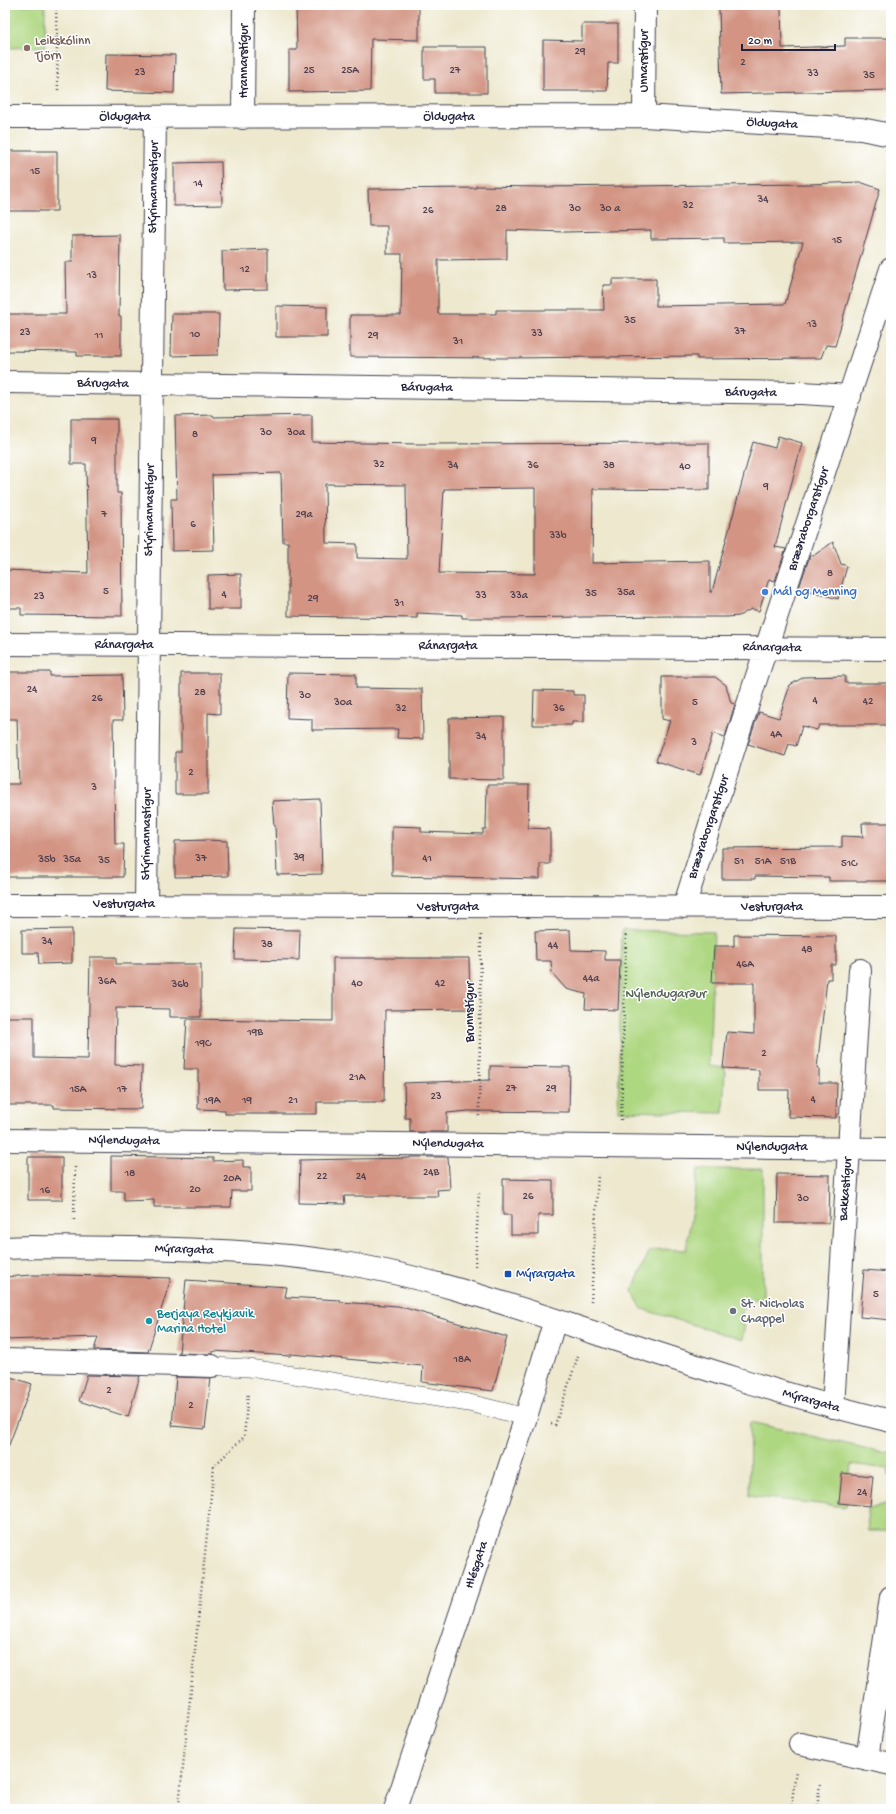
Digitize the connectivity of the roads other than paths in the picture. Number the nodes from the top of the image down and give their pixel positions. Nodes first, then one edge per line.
1 (244, 5) edge
2 (645, 5) edge
3 (644, 116) junction
4 (5, 117) edge
5 (155, 117) junction
6 (243, 118) junction
7 (891, 135) edge
8 (891, 269) edge
9 (5, 382) edge
10 (152, 385) junction
11 (850, 396) junction
12 (5, 644) edge
13 (149, 645) junction
14 (766, 649) junction
15 (891, 649) edge
16 (146, 904) junction
17 (5, 905) edge
18 (684, 907) junction
19 (891, 907) edge
20 (860, 970) dead end
21 (5, 1140) edge
22 (849, 1148) junction
23 (891, 1148) edge
24 (5, 1248) edge
25 (555, 1320) junction
26 (5, 1360) edge
27 (212, 1366) joint
28 (833, 1408) junction
29 (526, 1417) junction
30 (891, 1421) edge
31 (891, 1597) edge
32 (800, 1744) road end
33 (867, 1759) junction
34 (891, 1764) edge
35 (395, 1809) edge

1 - 6 street, Hrannarstígur
2 - 3 street, Unnarstígur
3 - 6 street, Öldugata
3 - 7 street, Öldugata
4 - 5 street, Öldugata
5 - 6 street, Öldugata
5 - 10 street, Stýrimannastígur
8 - 11 street, Bræðraborgarstígur
9 - 10 street, Bárugata
10 - 11 street, Bárugata
10 - 13 street, Stýrimannastígur
11 - 14 street, Bræðraborgarstígur
12 - 13 street, Ránargata
13 - 14 street, Ránargata
13 - 16 street, Stýrimannastígur
14 - 15 street, Ránargata
14 - 18 street, Bræðraborgarstígur
16 - 17 street, Vesturgata
16 - 18 street, Vesturgata
18 - 19 street, Vesturgata
20 - 22 street, Bakkastígur
21 - 22 street, Nýlendugata
22 - 23 street, Nýlendugata
22 - 28 street, Bakkastígur
24 - 25 street, Mýrargata
25 - 28 street, Mýrargata
25 - 29 street, Hlésgata
26 - 27 street
27 - 29 lane
28 - 30 street, Mýrargata
29 - 35 street, Hlésgata
31 - 33 street
32 - 33 street
33 - 34 street

